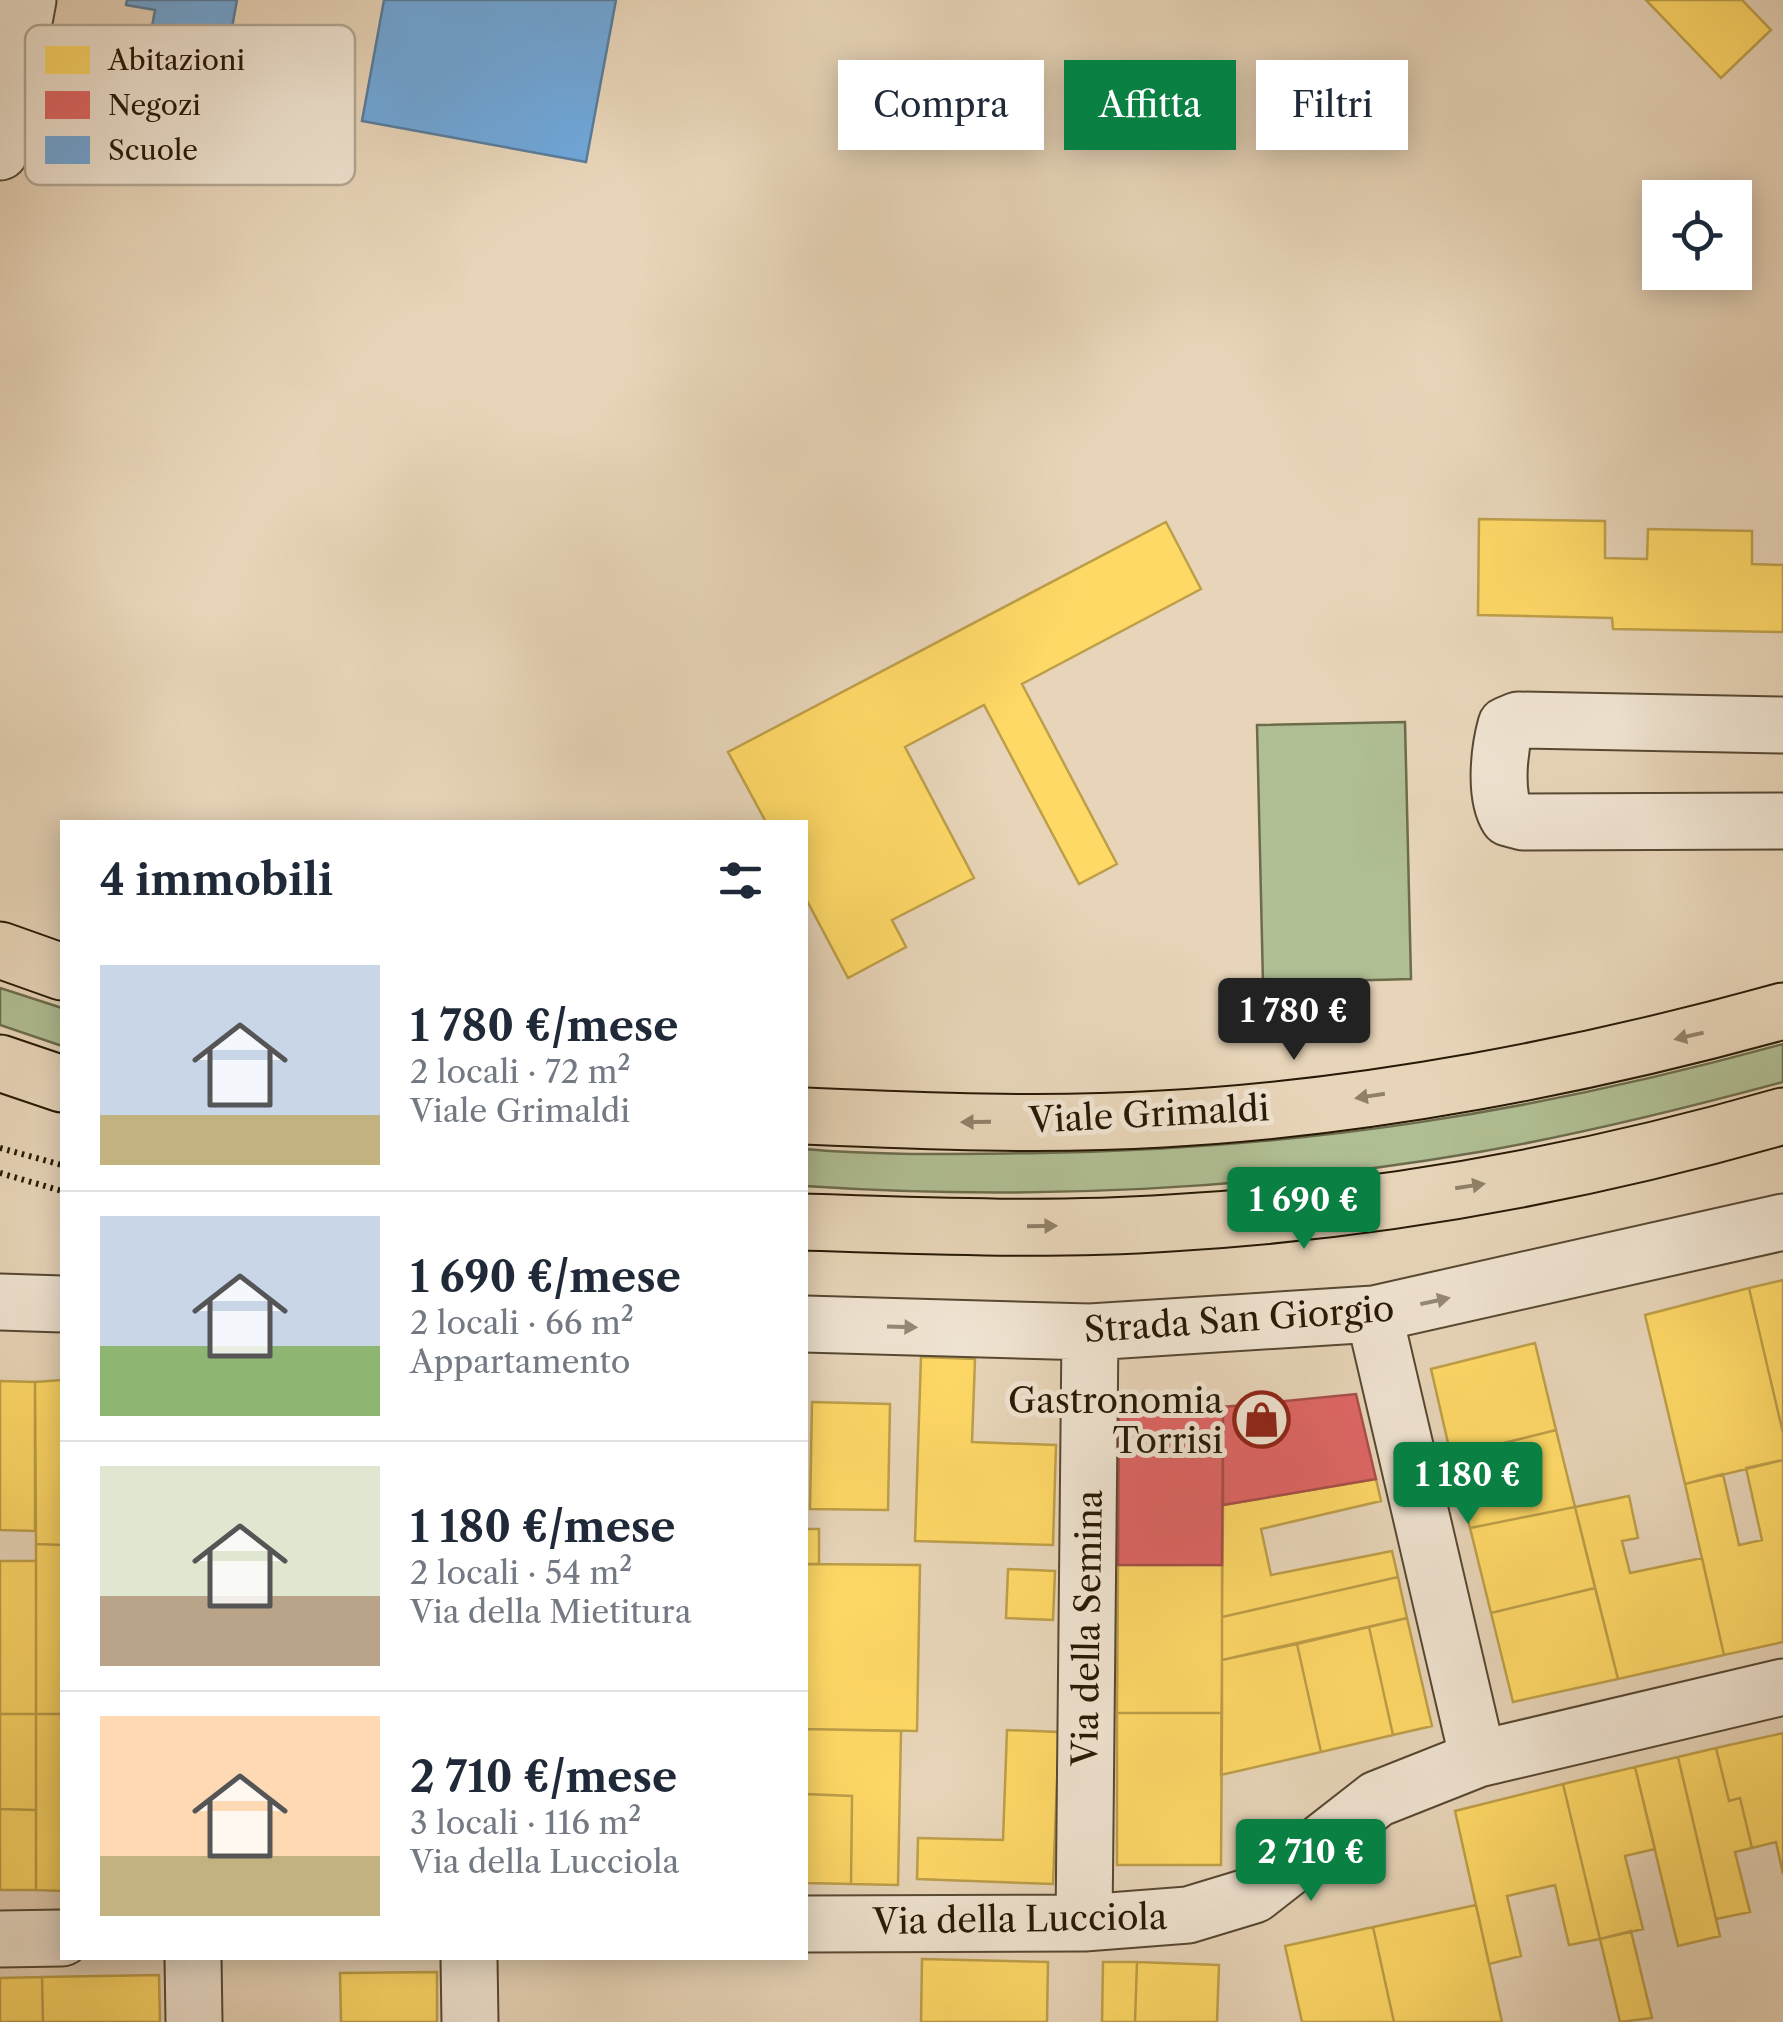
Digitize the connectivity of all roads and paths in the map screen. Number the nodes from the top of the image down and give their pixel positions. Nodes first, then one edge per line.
1 (28, 0) edge
2 (0, 152) edge
3 (1783, 725) edge
4 (1783, 821) edge
5 (0, 950) edge
6 (60, 971) edge
7 (1783, 1011) edge
8 (0, 1063) edge
9 (60, 1083) edge
10 (808, 1116) edge
11 (1783, 1116) edge
12 (0, 1148) edge
13 (60, 1164) edge
14 (0, 1173) edge
15 (60, 1190) edge
16 (808, 1222) edge
17 (1783, 1222) edge
18 (0, 1302) edge
19 (60, 1304) edge
20 (1374, 1314) junction
21 (808, 1324) edge
22 (1090, 1332) junction
23 (1783, 1687) edge
24 (1478, 1759) junction
25 (1084, 1923) junction
26 (808, 1924) edge
27 (60, 1938) edge
28 (0, 1940) edge
29 (193, 1960) edge
30 (469, 1960) edge
31 (194, 2022) edge
32 (470, 2022) edge

1 - 2 street
3 - 4 street
5 - 6 main road
7 -> 10 main road, Viale Grimaldi
8 - 9 main road
16 -> 11 main road
12 - 13 path
14 - 15 path
20 -> 17 street, Strada San Giorgio
18 - 19 street
20 - 22 street, Strada San Giorgio
20 - 24 street
21 -> 22 street, Strada San Giorgio
22 - 25 street, Via della Semina
23 - 24 street, Via della Lucciola
24 - 25 street, Via della Lucciola
25 - 26 street, Via della Lucciola
27 - 28 street
29 - 31 street
30 - 32 street

